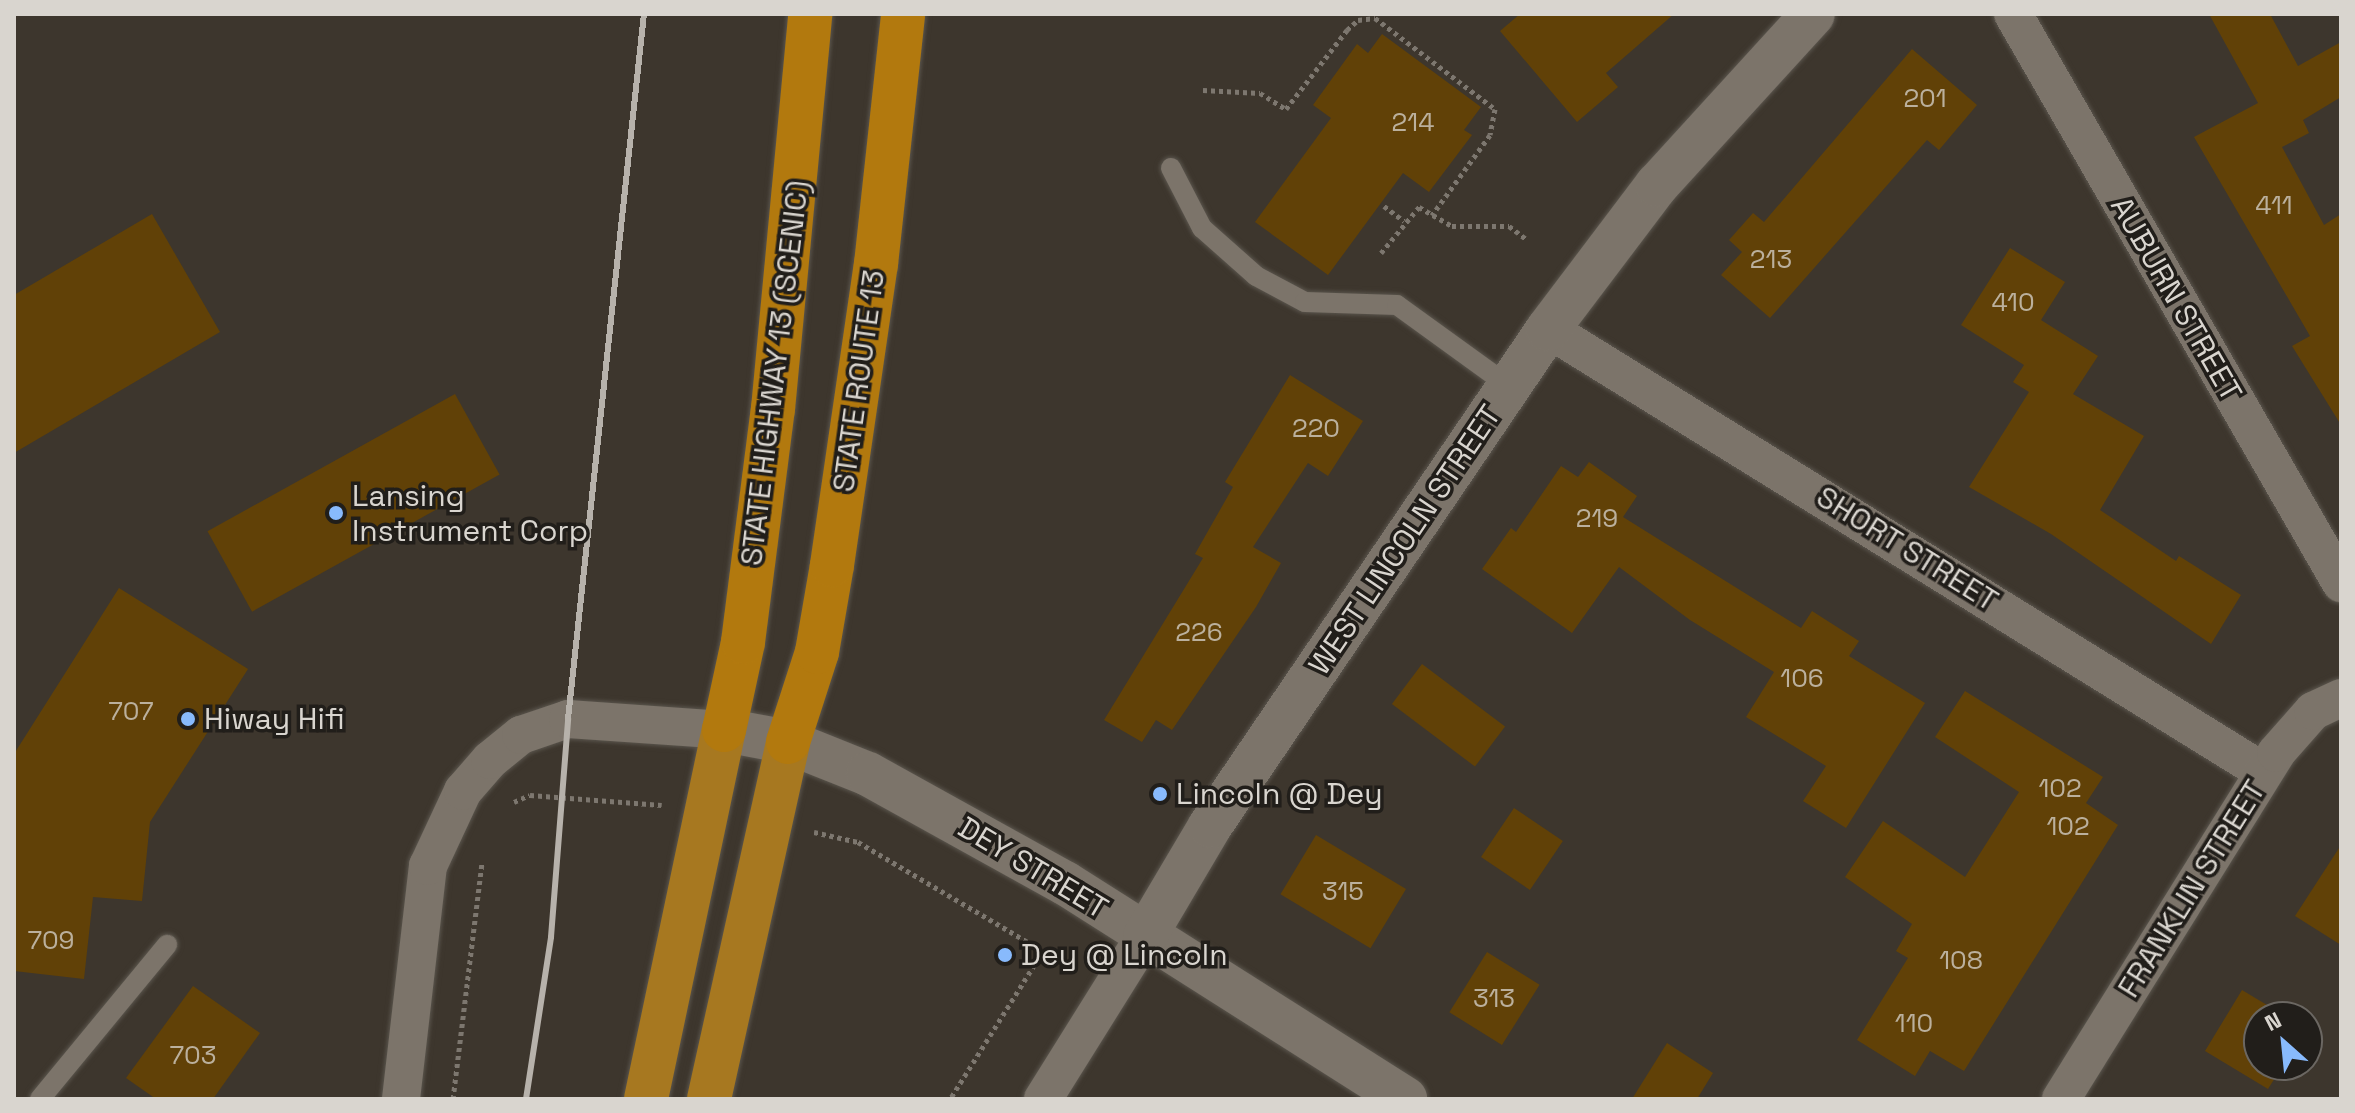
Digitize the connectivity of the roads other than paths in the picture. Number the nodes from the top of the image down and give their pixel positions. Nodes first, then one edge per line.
1 (810, 14) edge
2 (903, 14) edge
3 (1813, 14) edge
4 (2013, 14) edge
5 (1171, 168) dead end
6 (1548, 329) junction
7 (1509, 386) junction
8 (2341, 583) edge
9 (2341, 698) edge
10 (724, 730) junction
11 (788, 742) junction
12 (2264, 772) junction
13 (1145, 936) junction
14 (167, 945) dead end
15 (40, 1099) edge
16 (401, 1099) edge
17 (646, 1099) edge
18 (709, 1099) edge
19 (1043, 1099) edge
20 (1405, 1099) edge
21 (2061, 1099) edge

1 - 10 highway, STATE HIGHWAY 13 (SCENIC)
2 - 11 highway, STATE ROUTE 13
3 - 6 street, WEST LINCOLN STREET
4 - 8 street, AUBURN STREET
5 - 7 lane
6 - 7 street, WEST LINCOLN STREET
6 - 12 street, SHORT STREET
7 - 13 street, WEST LINCOLN STREET
9 - 12 street, FRANKLIN STREET
10 - 11 street, DEY STREET
10 - 16 street
10 - 17 highway
11 - 13 street, DEY STREET
11 - 18 highway
12 - 21 street, FRANKLIN STREET
13 - 19 street, WEST LINCOLN STREET
13 - 20 street, DEY STREET
14 - 15 lane

